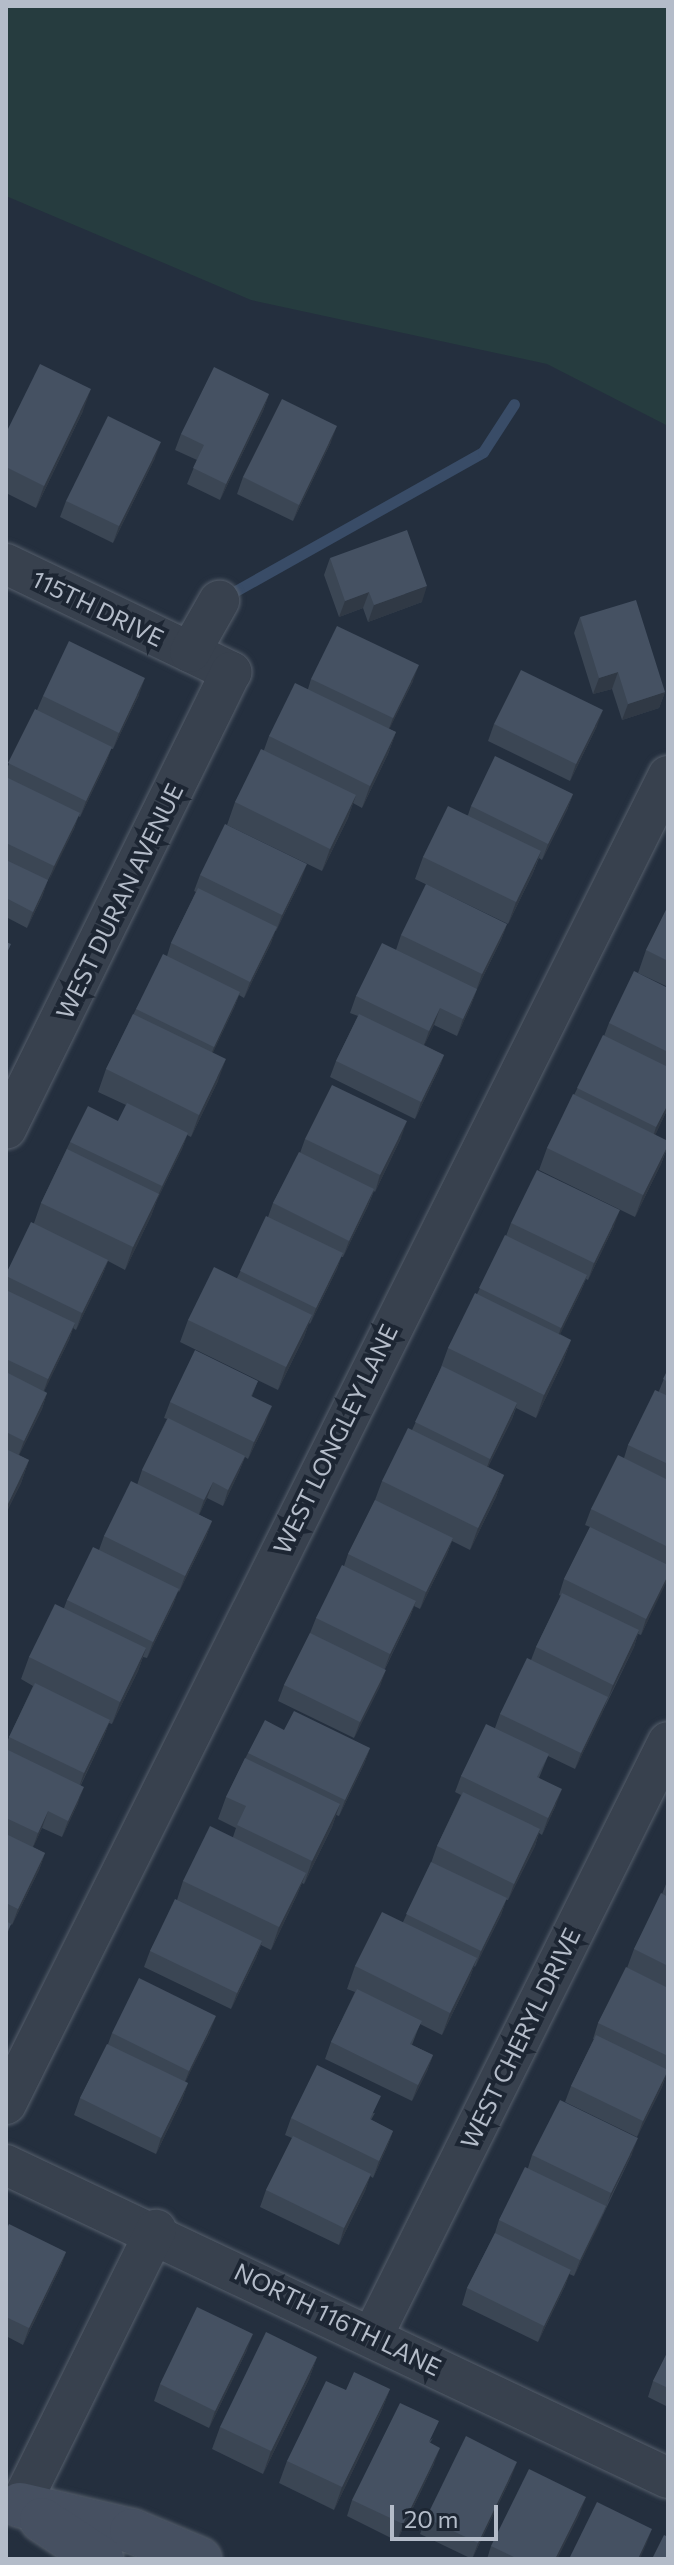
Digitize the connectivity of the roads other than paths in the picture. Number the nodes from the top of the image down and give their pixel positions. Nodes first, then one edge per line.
1 (6, 564) edge
2 (219, 601) dead end
3 (190, 652) junction
4 (231, 672) joint
5 (666, 775) edge
6 (6, 1129) edge
7 (668, 1742) edge
8 (6, 2104) edge
9 (6, 2165) edge
10 (156, 2230) junction
11 (373, 2335) junction
12 (668, 2478) edge
13 (13, 2502) edge
14 (101, 2559) edge
15 (199, 2559) edge

1 - 3 street, 115TH DRIVE
2 - 3 street, 115TH DRIVE
3 - 4 street, 115TH DRIVE
4 - 6 street, WEST DURAN AVENUE
5 - 8 street, WEST LONGLEY LANE
7 - 11 street, WEST CHERYL DRIVE
9 - 10 street, NORTH 116TH LANE
10 - 11 street, NORTH 116TH LANE
10 - 13 street
11 - 12 street, NORTH 116TH LANE
13 - 14 street
13 - 15 street

